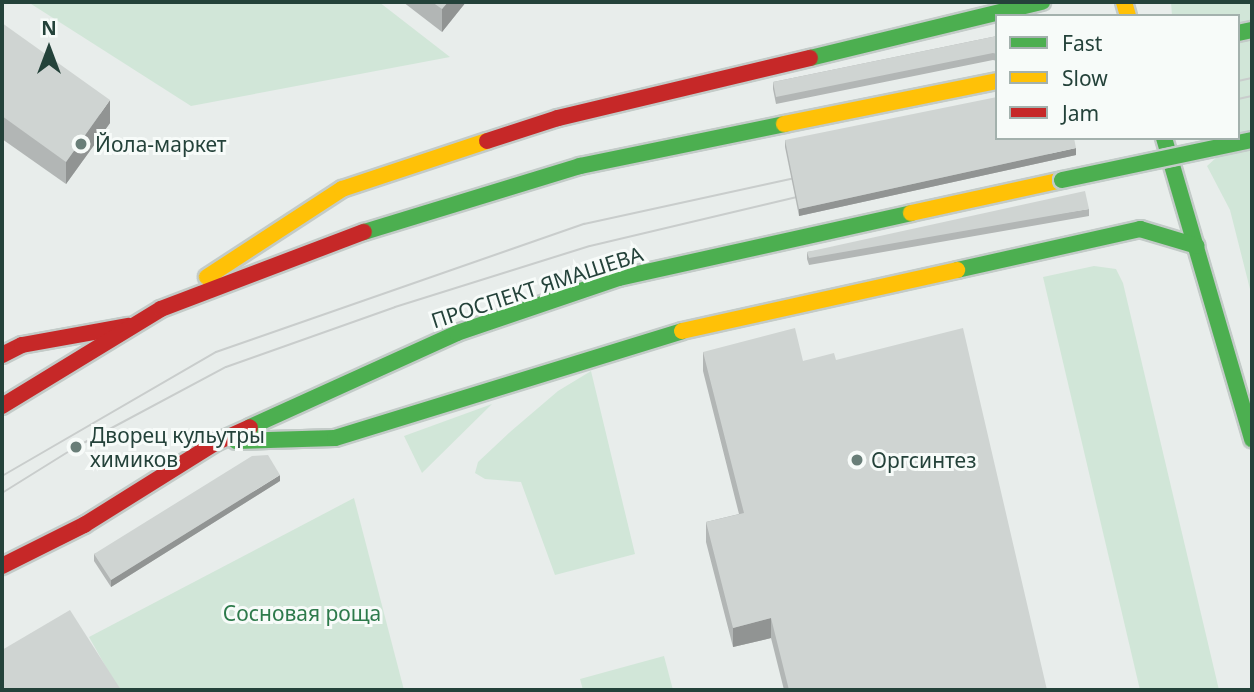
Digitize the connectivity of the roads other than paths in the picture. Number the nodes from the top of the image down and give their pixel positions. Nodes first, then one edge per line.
1 (1042, 2) edge
2 (995, 81) edge
3 (1252, 139) edge
4 (1165, 140) edge
5 (1197, 246) junction
6 (161, 309) junction
7 (128, 326) junction
8 (2, 355) edge
9 (2, 406) edge
10 (1252, 439) edge
11 (217, 442) junction
12 (84, 525) junction
13 (2, 566) edge
14 (2, 583) edge

1 - 6 main road
2 - 6 main road
3 - 11 main road, ПРОСПЕКТ ЯМАШЕВА, bridge
4 - 5 main road
5 - 10 main road
5 - 11 main road
6 - 7 main road
7 - 8 main road
7 - 9 main road
11 - 12 main road, ПРОСПЕКТ ЯМАШЕВА
12 - 13 main road, ПРОСПЕКТ ЯМАШЕВА
12 - 14 main road

